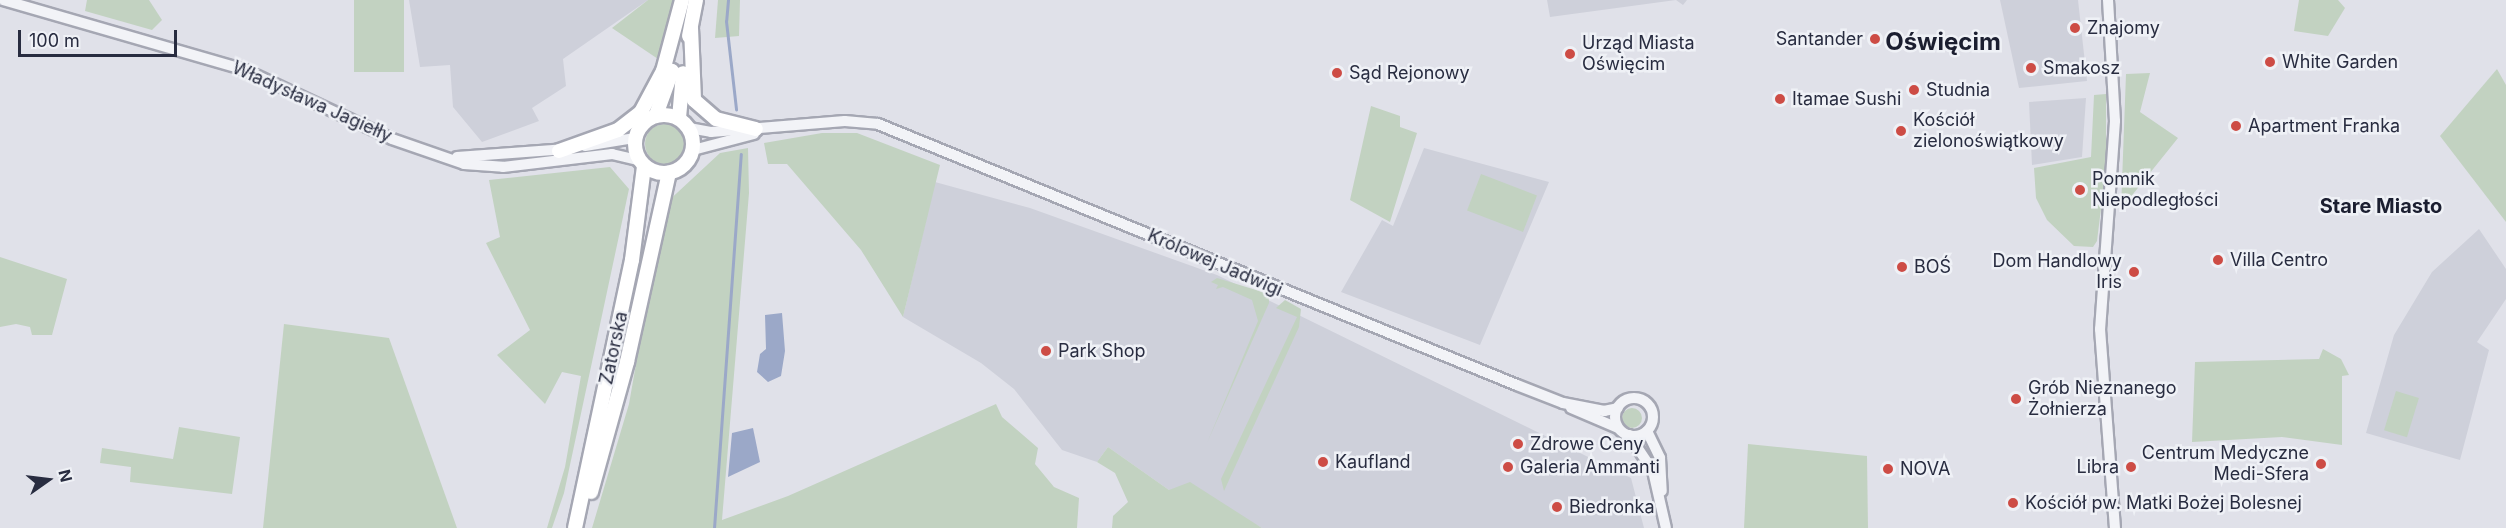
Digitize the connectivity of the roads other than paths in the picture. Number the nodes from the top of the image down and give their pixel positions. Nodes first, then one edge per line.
1 (3, 0) edge
2 (682, 0) edge
3 (696, 0) edge
4 (2108, 0) edge
5 (685, 25) junction
6 (656, 115) junction
7 (684, 123) junction
8 (782, 128) junction
9 (756, 129) junction
10 (635, 138) junction
11 (693, 150) junction
12 (559, 151) junction
13 (447, 157) junction
14 (641, 163) junction
15 (669, 173) junction
16 (1563, 403) junction
17 (1618, 408) junction
18 (1618, 428) junction
19 (1647, 431) junction
20 (1629, 435) junction
21 (1662, 500) junction
22 (577, 528) edge
23 (1666, 528) edge
24 (2115, 528) edge

1 - 13 street, Władysława Jagiełły
2 - 5 main road
3 - 5 main road
4 - 24 street
5 - 6 main road
5 - 7 main road
5 - 9 main road
5 - 12 main road
6 - 7 main road
6 - 10 main road
7 - 9 street
7 - 11 main road
8 - 9 street
8 - 11 street
8 - 16 street, Królowej Jadwigi
10 - 12 street, Władysława Jagiełły
10 - 14 main road
11 - 15 main road
12 - 13 street, Władysława Jagiełły
13 - 14 street, Władysława Jagiełły
14 - 15 main road
14 - 22 main road, Zatorska
15 - 22 main road, Zatorska
16 - 17 street, Królowej Jadwigi
16 - 18 street, Królowej Jadwigi
17 - 18 street
17 - 19 street
18 - 20 street
19 - 20 street
19 - 21 street
20 - 21 street
21 - 23 street

